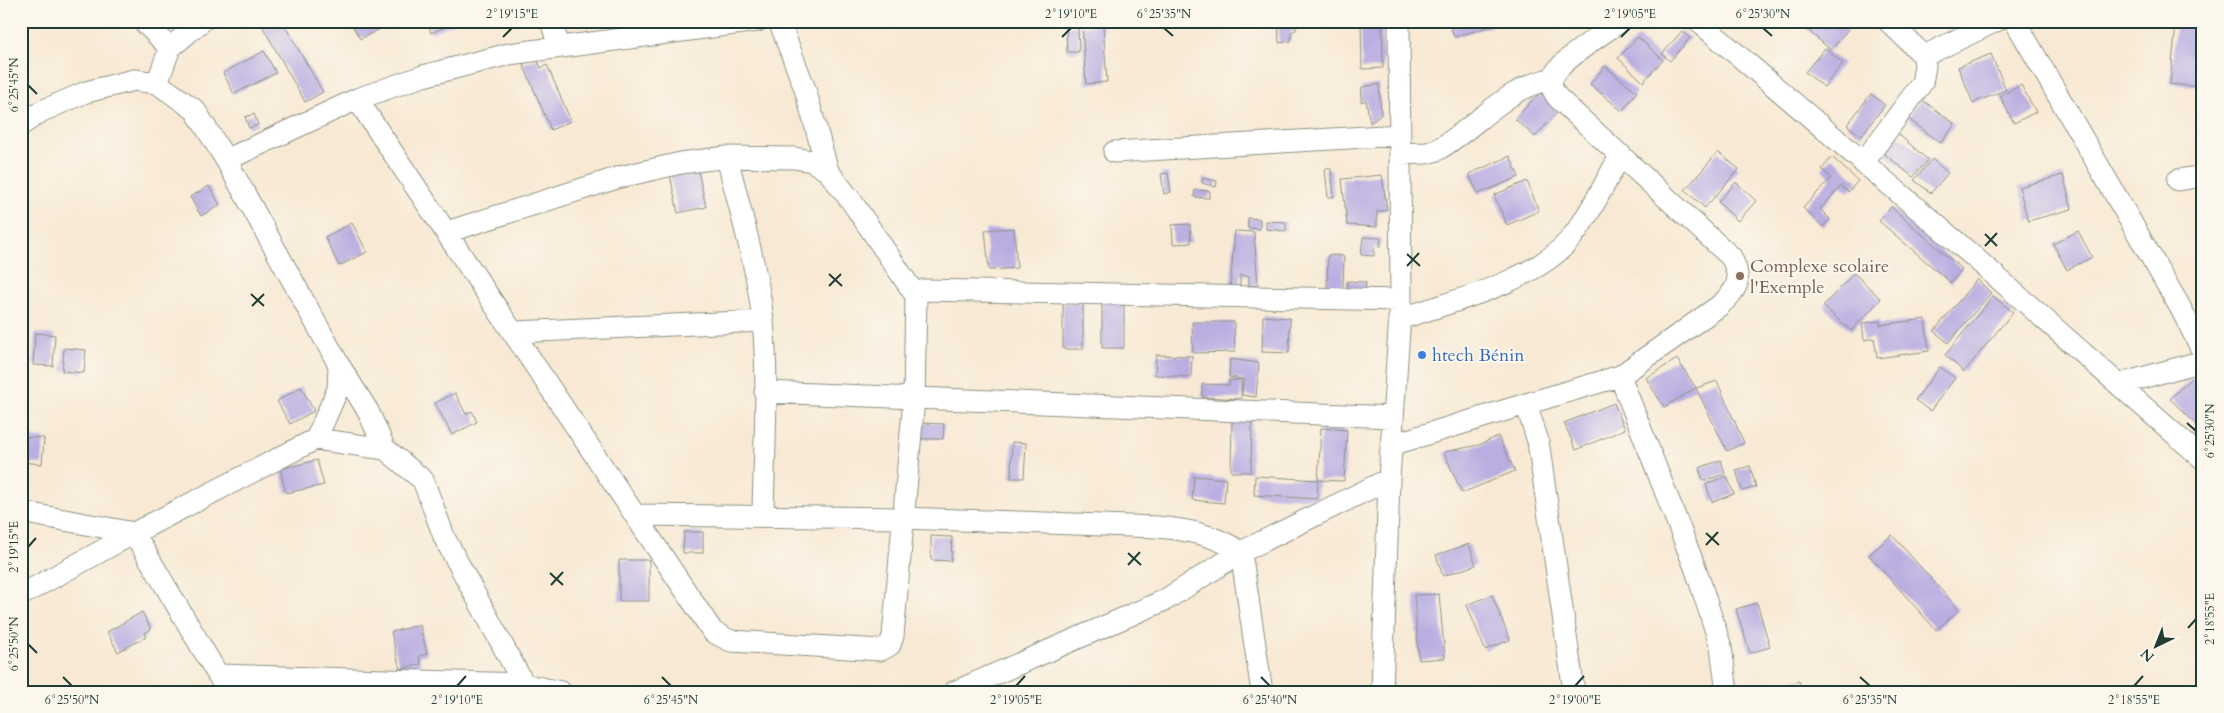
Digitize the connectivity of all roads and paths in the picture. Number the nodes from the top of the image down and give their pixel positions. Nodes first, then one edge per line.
1 (143, 21) edge
2 (202, 21) edge
3 (551, 21) edge
4 (757, 21) edge
5 (779, 21) edge
6 (1398, 21) edge
7 (1620, 21) edge
8 (1698, 21) edge
9 (1888, 21) edge
10 (1996, 21) edge
11 (2015, 21) edge
12 (704, 25) edge
13 (559, 47) junction
14 (170, 48) junction
15 (1924, 56) junction
16 (1552, 79) junction
17 (157, 83) junction
18 (357, 99) junction
19 (21, 125) edge
20 (1400, 145) junction
21 (1114, 152) dead end
22 (1621, 155) junction
23 (727, 157) junction
24 (226, 160) junction
25 (1863, 163) junction
26 (828, 171) junction
27 (2203, 176) edge
28 (2178, 180) dead end
29 (447, 232) junction
30 (916, 296) junction
31 (1400, 309) junction
32 (763, 321) junction
33 (515, 332) junction
34 (2203, 352) edge
35 (2203, 360) edge
36 (339, 365) junction
37 (1620, 376) junction
38 (2120, 384) junction
39 (765, 392) junction
40 (914, 399) junction
41 (1526, 404) junction
42 (1393, 417) junction
43 (316, 439) junction
44 (1392, 445) junction
45 (385, 449) junction
46 (2203, 459) edge
47 (1389, 479) junction
48 (21, 512) edge
49 (636, 515) junction
50 (763, 515) junction
51 (902, 518) junction
52 (134, 533) junction
53 (1241, 552) junction
54 (21, 595) edge
55 (223, 683) edge
56 (525, 688) edge
57 (561, 692) edge
58 (954, 692) edge
59 (1262, 692) edge
60 (1382, 692) edge
61 (1574, 692) edge
62 (1727, 692) edge

1 - 14 street
2 - 14 street
3 - 13 street
4 - 12 street
5 - 26 street
6 - 20 street
7 - 16 street
8 - 25 street
9 - 15 street
10 - 15 street
11 - 34 street
12 - 13 street
13 - 18 street
14 - 17 street
15 - 25 street
16 - 20 street
16 - 22 street
17 - 19 street
17 - 24 street
18 - 24 street
18 - 29 street
20 - 21 street
20 - 31 street
22 - 31 street
22 - 37 street
23 - 26 street
23 - 29 street
23 - 32 street
24 - 36 street
25 - 38 street
26 - 30 street
27 - 28 street
29 - 33 street
30 - 31 street
30 - 40 street
31 - 42 street
32 - 33 street
32 - 39 street
33 - 49 street
35 - 38 street
36 - 43 street
36 - 45 street
37 - 41 street
37 - 62 street
38 - 46 street
39 - 40 street
39 - 50 street
40 - 42 street
40 - 51 street
41 - 44 street
41 - 61 street
42 - 44 street
43 - 45 street
43 - 52 street
44 - 47 street
45 - 56 street
47 - 53 street
47 - 60 street
48 - 52 street
49 - 50 street
49 - 51 street
50 - 51 street
51 - 53 street
52 - 54 street
52 - 55 street
53 - 58 street
53 - 59 street
55 - 56 street
56 - 57 street

